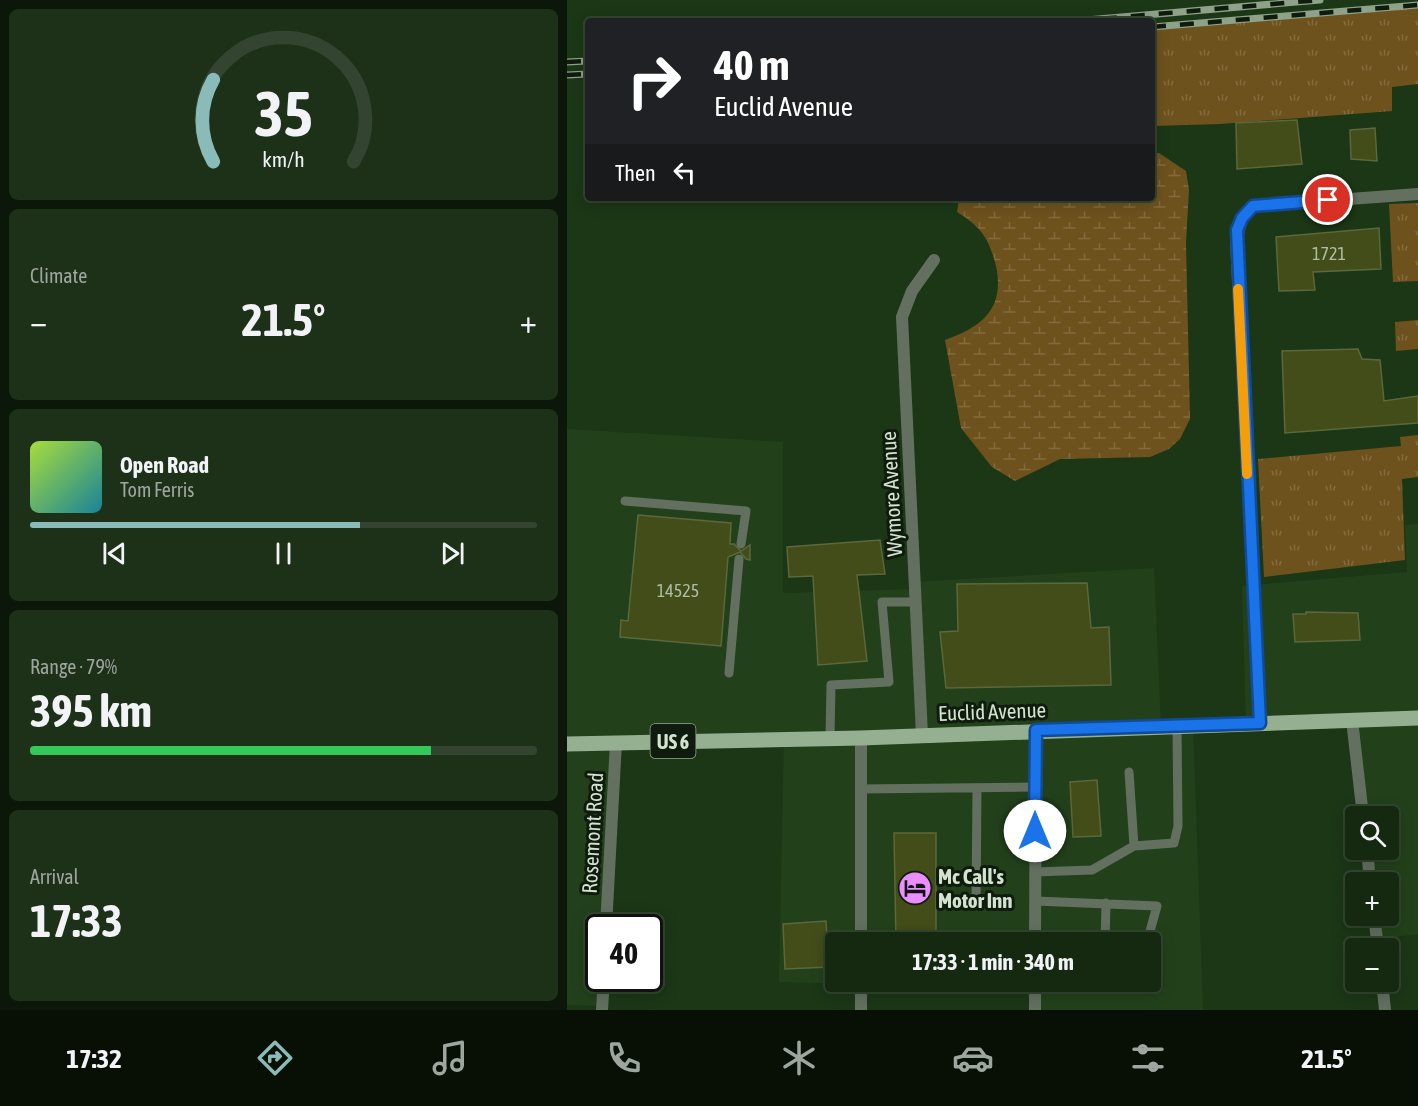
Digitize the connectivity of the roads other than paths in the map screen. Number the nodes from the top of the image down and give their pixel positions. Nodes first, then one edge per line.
1 (1418, 194) edge
2 (934, 260) dead end
3 (625, 501) dead end
4 (741, 544) dead end
5 (739, 559) dead end
6 (916, 602) junction
7 (729, 673) dead end
8 (1418, 718) edge
9 (1352, 720) junction
10 (1260, 723) junction
11 (1177, 726) junction
12 (1036, 730) junction
13 (922, 735) junction
14 (830, 738) junction
15 (861, 738) junction
16 (616, 742) junction
17 (567, 744) edge
18 (1129, 772) dead end
19 (977, 788) junction
20 (1035, 788) junction
21 (861, 789) junction
22 (1362, 806) edge
23 (1134, 846) junction
24 (1035, 872) junction
25 (1035, 901) junction
26 (1106, 903) junction
27 (977, 905) dead end
28 (607, 914) edge
29 (861, 932) edge
30 (1035, 932) edge
31 (1105, 932) edge
32 (1150, 932) edge
33 (603, 992) edge
34 (861, 992) edge
35 (1035, 992) edge
36 (1383, 992) edge
37 (602, 1010) edge
38 (861, 1010) edge
39 (1035, 1010) edge
40 (1385, 1010) edge

1 - 10 street
2 - 6 street, Wymore Avenue
3 - 4 lane
5 - 7 lane
6 - 13 street, Wymore Avenue
6 - 14 lane
8 - 9 main road, Euclid Avenue / US 6
9 - 10 main road, Euclid Avenue / US 6
9 - 22 street
10 - 11 main road, Euclid Avenue / US 6
11 - 12 main road, Euclid Avenue / US 6
11 - 23 lane
12 - 13 main road, Euclid Avenue / US 6
12 - 20 street
13 - 15 main road, Euclid Avenue / US 6
14 - 15 main road, Euclid Avenue / US 6
14 - 16 main road, Euclid Avenue / US 6
15 - 21 street
16 - 17 main road, Euclid Avenue / US 6
16 - 28 street, Rosemont Road
18 - 23 lane
19 - 20 lane
19 - 21 lane
19 - 27 lane
20 - 24 street
21 - 29 street
23 - 24 lane
24 - 25 street
25 - 26 lane
25 - 30 street
26 - 31 lane
26 - 32 lane
33 - 37 street
34 - 38 street
35 - 39 street
36 - 40 street

